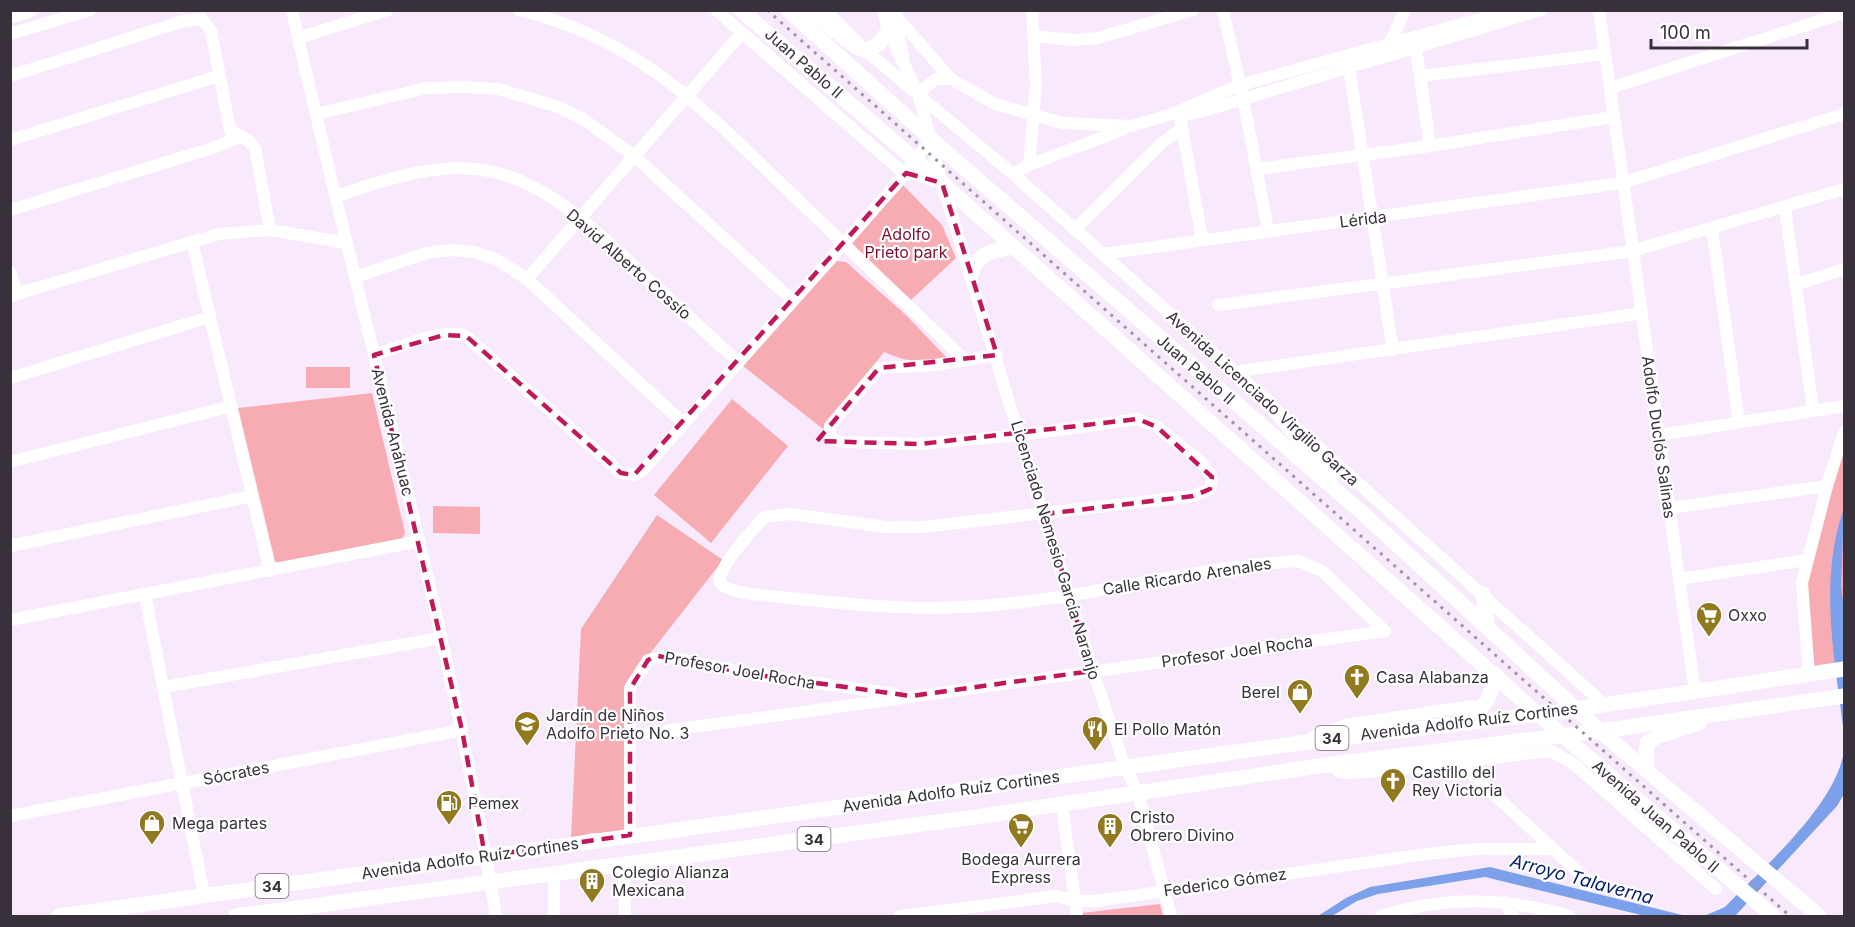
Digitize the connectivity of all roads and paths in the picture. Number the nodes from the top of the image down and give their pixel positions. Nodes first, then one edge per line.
1 (30, 10) edge
2 (90, 10) edge
3 (291, 10) edge
4 (388, 10) edge
5 (519, 10) edge
6 (716, 10) edge
7 (741, 10) edge
8 (788, 10) edge
9 (808, 10) edge
10 (825, 10) edge
11 (1032, 10) edge
12 (1193, 10) edge
13 (1223, 10) edge
14 (1405, 10) edge
15 (1513, 10) edge
16 (1540, 10) edge
17 (1599, 10) edge
18 (890, 12) edge
19 (1845, 14) edge
20 (10, 16) edge
21 (888, 31) junction
22 (742, 33) junction
23 (10, 34) edge
24 (1035, 36) junction
25 (298, 38) junction
26 (1389, 45) junction
27 (1416, 48) junction
28 (866, 51) junction
29 (1605, 54) junction
30 (903, 61) junction
31 (1348, 62) junction
32 (10, 76) edge
33 (219, 76) junction
34 (1421, 76) junction
35 (951, 79) junction
36 (1240, 85) junction
37 (1610, 88) junction
38 (918, 93) junction
39 (688, 94) junction
40 (1243, 98) junction
41 (316, 114) junction
42 (1845, 114) edge
43 (1032, 117) junction
44 (1179, 117) junction
45 (1613, 117) junction
46 (1131, 126) junction
47 (239, 137) junction
48 (931, 139) junction
49 (10, 140) edge
50 (1430, 146) junction
51 (1362, 155) junction
52 (634, 156) junction
53 (1029, 165) junction
54 (911, 167) junction
55 (1257, 169) junction
56 (1013, 174) junction
57 (942, 183) junction
58 (1622, 183) junction
59 (1845, 189) edge
60 (337, 196) junction
61 (1785, 207) junction
62 (10, 210) edge
63 (580, 217) junction
64 (1371, 219) junction
65 (1712, 229) junction
66 (270, 230) junction
67 (1074, 230) junction
68 (1268, 230) junction
69 (1202, 239) junction
70 (192, 241) junction
71 (347, 243) junction
72 (842, 243) junction
73 (1014, 247) junction
74 (1632, 251) junction
75 (1103, 254) junction
76 (1845, 269) edge
77 (10, 272) edge
78 (971, 275) junction
79 (355, 277) junction
80 (527, 279) junction
81 (1383, 284) junction
82 (1795, 285) junction
83 (14, 295) edge
84 (792, 300) junction
85 (1218, 304) dead end
86 (1642, 313) junction
87 (210, 317) junction
88 (1393, 350) junction
89 (374, 355) junction
90 (997, 356) junction
91 (966, 361) junction
92 (738, 362) junction
93 (1234, 372) junction
94 (10, 378) edge
95 (1266, 400) junction
96 (232, 406) junction
97 (1845, 406) edge
98 (1813, 410) junction
99 (683, 423) junction
100 (1738, 423) junction
101 (1845, 432) edge
102 (1021, 435) junction
103 (1659, 435) junction
104 (10, 462) edge
105 (1827, 486) junction
106 (252, 496) junction
107 (1669, 508) junction
108 (1045, 514) junction
109 (1367, 517) junction
110 (420, 541) junction
111 (10, 546) edge
112 (1808, 560) junction
113 (270, 571) junction
114 (1679, 579) junction
115 (1483, 594) junction
116 (145, 595) junction
117 (1068, 595) junction
118 (10, 620) edge
119 (1487, 626) junction
120 (1385, 631) joint
121 (441, 638) junction
122 (1845, 669) edge
123 (1092, 671) junction
124 (1809, 674) junction
125 (1496, 675) junction
126 (163, 687) junction
127 (1695, 691) junction
128 (911, 696) junction
129 (1845, 696) edge
130 (1605, 705) junction
131 (1577, 708) junction
132 (1751, 708) junction
133 (1482, 709) junction
134 (1540, 714) junction
135 (1470, 721) junction
136 (462, 730) junction
137 (1600, 731) junction
138 (1563, 735) junction
139 (629, 736) junction
140 (1299, 743) junction
141 (1460, 763) junction
142 (1333, 764) junction
143 (1125, 767) junction
144 (1646, 770) junction
145 (182, 783) junction
146 (1138, 793) junction
147 (1062, 805) junction
148 (10, 816) edge
149 (630, 835) junction
150 (1551, 849) junction
151 (485, 856) junction
152 (624, 864) junction
153 (1576, 871) dead end
154 (554, 873) junction
155 (490, 882) junction
156 (1716, 889) dead end
157 (1165, 890) junction
158 (204, 895) junction
159 (1076, 901) junction
160 (1505, 902) junction
161 (1769, 913) edge
162 (1560, 915) edge
163 (59, 916) edge
164 (236, 916) edge
165 (496, 916) edge
166 (554, 916) edge
167 (625, 916) edge
168 (900, 916) edge
169 (1077, 916) edge
170 (1171, 916) edge
171 (1381, 916) edge
172 (1513, 916) edge
173 (1819, 916) edge

1 - 20 main road
2 - 23 street
3 - 25 street, Avenida Anáhuac
4 - 25 street
5 - 39 street
6 - 22 street
7 - 54 main road, Juan Pablo II
8 - 48 main road, Juan Pablo II
9 - 28 main road
10 - 28 street, Avenida Licenciado Virgilio Garza
11 - 24 street
12 - 24 street
13 - 36 street
14 - 26 street
15 - 26 street
16 - 27 street
17 - 29 street, Adolfo Duclós Salinas
18 - 21 street
18 - 30 street
18 - 35 street
19 - 37 street
21 - 28 main road
21 - 30 street
22 - 39 street
22 - 54 street
24 - 43 street
25 - 41 street, Avenida Anáhuac
26 - 31 street
27 - 31 street
27 - 34 street
28 - 38 street, Avenida Licenciado Virgilio Garza
29 - 34 street
29 - 37 street, Adolfo Duclós Salinas
30 - 38 street, Licenciado Nemesio García Naranjo
31 - 36 street
31 - 40 street
31 - 51 street
32 - 33 street
33 - 47 street
33 - 49 street
34 - 50 street
35 - 38 street
35 - 43 street
36 - 40 street
36 - 44 street
37 - 45 street, Adolfo Duclós Salinas
38 - 48 street, Licenciado Nemesio García Naranjo
38 - 56 street, Avenida Licenciado Virgilio Garza
39 - 52 street
39 - 72 street
40 - 44 street
40 - 55 street
41 - 52 street
41 - 60 street, Avenida Anáhuac
42 - 58 street, Lérida
43 - 46 street
43 - 53 street
44 - 46 street
44 - 67 street
44 - 69 street
45 - 50 street
45 - 58 street, Adolfo Duclós Salinas
46 - 53 street
47 - 62 street
47 - 66 street
48 - 54 street
48 - 57 street, Licenciado Nemesio García Naranjo
48 - 109 main road, Juan Pablo II
50 - 51 street
51 - 55 street
51 - 64 street
52 - 63 street
52 - 84 street
53 - 56 street
54 - 57 main road, Juan Pablo II
54 - 72 street
55 - 68 street
56 - 67 street, Avenida Licenciado Virgilio Garza
57 - 73 main road, Juan Pablo II
57 - 78 street, Licenciado Nemesio García Naranjo
58 - 64 street, Lérida
58 - 74 street, Adolfo Duclós Salinas
59 - 61 street
60 - 63 street, David Alberto Cossío
60 - 71 street, Avenida Anáhuac
61 - 65 street
61 - 82 street
63 - 80 street
63 - 92 street, David Alberto Cossío
64 - 68 street, Lérida
64 - 81 street
65 - 74 street
65 - 100 street
66 - 70 street
66 - 71 street
67 - 75 street, Avenida Licenciado Virgilio Garza
68 - 69 street, Lérida
69 - 75 street, Lérida
70 - 83 street
70 - 87 street
71 - 79 street, Avenida Anáhuac
72 - 84 street
72 - 91 street
73 - 78 main road
73 - 125 main road, Juan Pablo II
74 - 81 street
74 - 86 street, Adolfo Duclós Salinas
75 - 93 street, Avenida Licenciado Virgilio Garza
76 - 82 street
77 - 83 street
78 - 90 street, Licenciado Nemesio García Naranjo
79 - 80 street
79 - 89 street, Avenida Anáhuac
80 - 99 street
81 - 85 street
81 - 88 street
82 - 98 street
84 - 92 street
86 - 88 street
86 - 103 street, Adolfo Duclós Salinas
87 - 94 street
87 - 96 street
88 - 93 street
89 - 99 street
89 - 110 street, Avenida Anáhuac
90 - 91 street
90 - 102 street, Licenciado Nemesio García Naranjo
91 - 102 street
92 - 99 street
93 - 95 street, Avenida Licenciado Virgilio Garza
95 - 109 main road
95 - 115 street, Avenida Licenciado Virgilio Garza
96 - 104 street
96 - 106 street
97 - 98 street
98 - 100 street
100 - 103 street
101 - 105 street
102 - 108 street, Licenciado Nemesio García Naranjo
102 - 108 street
103 - 107 street, Adolfo Duclós Salinas
105 - 107 street
105 - 112 street
106 - 111 street
106 - 113 street
107 - 114 street, Adolfo Duclós Salinas
108 - 117 street, Licenciado Nemesio García Naranjo
108 - 117 street, Calle Ricardo Arenales
109 - 119 main road, Juan Pablo II
110 - 113 street
110 - 121 street, Avenida Anáhuac
112 - 114 street
112 - 124 street
113 - 116 street
114 - 127 street, Adolfo Duclós Salinas
115 - 119 main road
115 - 130 street, Avenida Licenciado Virgilio Garza
116 - 118 street
116 - 126 street
117 - 120 street, Calle Ricardo Arenales
117 - 123 street, Licenciado Nemesio García Naranjo
119 - 131 main road, Juan Pablo II
120 - 123 street, Profesor Joel Rocha
121 - 126 street
121 - 136 street, Avenida Anáhuac
122 - 124 main road, Avenida Adolfo Ruíz Cortines / 34
123 - 128 street, Profesor Joel Rocha
123 - 143 street, Licenciado Nemesio García Naranjo
124 - 127 main road, Avenida Adolfo Ruíz Cortines / 34
125 - 133 main road
125 - 134 main road, Juan Pablo II
126 - 145 street
127 - 130 main road, Avenida Adolfo Ruíz Cortines / 34
128 - 139 street, Profesor Joel Rocha
128 - 139 street, Profesor Joel Rocha
129 - 132 main road, Avenida Adolfo Ruíz Cortines / 34
130 - 131 main road, Avenida Adolfo Ruíz Cortines / 34
131 - 134 main road, Avenida Adolfo Ruíz Cortines / 34
131 - 137 main road, Juan Pablo II
132 - 137 main road, Avenida Adolfo Ruíz Cortines / 34
132 - 144 main road
133 - 135 main road
133 - 140 street
134 - 135 main road, Avenida Adolfo Ruíz Cortines / 34
134 - 138 main road, Avenida Juan Pablo II
135 - 140 main road, Avenida Adolfo Ruíz Cortines / 34
136 - 145 street, Sócrates
136 - 151 street, Avenida Anáhuac
137 - 138 main road, Avenida Adolfo Ruíz Cortines / 34
137 - 144 main road, Avenida Juan Pablo II
138 - 142 main road, Avenida Adolfo Ruíz Cortines / 34
138 - 161 main road, Avenida Juan Pablo II
139 - 149 street
140 - 143 main road, Avenida Adolfo Ruíz Cortines / 34
141 - 142 street
141 - 150 street
141 - 156 street
142 - 146 main road, Avenida Adolfo Ruíz Cortines / 34
143 - 146 street, Licenciado Nemesio García Naranjo
143 - 149 main road, Avenida Adolfo Ruíz Cortines / 34
144 - 173 main road, Avenida Juan Pablo II
145 - 148 street, Sócrates
145 - 158 street
146 - 147 main road, Avenida Adolfo Ruíz Cortines / 34
146 - 157 street, Licenciado Nemesio García Naranjo
147 - 152 main road, Avenida Adolfo Ruíz Cortines / 34
147 - 159 street
149 - 151 main road, Avenida Adolfo Ruíz Cortines / 34
150 - 153 street
150 - 157 street, Federico Gómez
151 - 155 street, Avenida Anáhuac
151 - 158 main road, Avenida Adolfo Ruíz Cortines / 34
152 - 154 main road, Avenida Adolfo Ruíz Cortines / 34
152 - 167 street
154 - 155 main road, Avenida Adolfo Ruíz Cortines / 34
154 - 166 street
155 - 164 main road, Avenida Adolfo Ruíz Cortines / 34
155 - 165 street, Avenida Anáhuac
157 - 159 street, Federico Gómez
157 - 170 street, Licenciado Nemesio García Naranjo
158 - 163 main road, Avenida Adolfo Ruíz Cortines / 34
159 - 168 street, Federico Gómez
159 - 169 street
160 - 162 street
160 - 171 street
160 - 172 street

